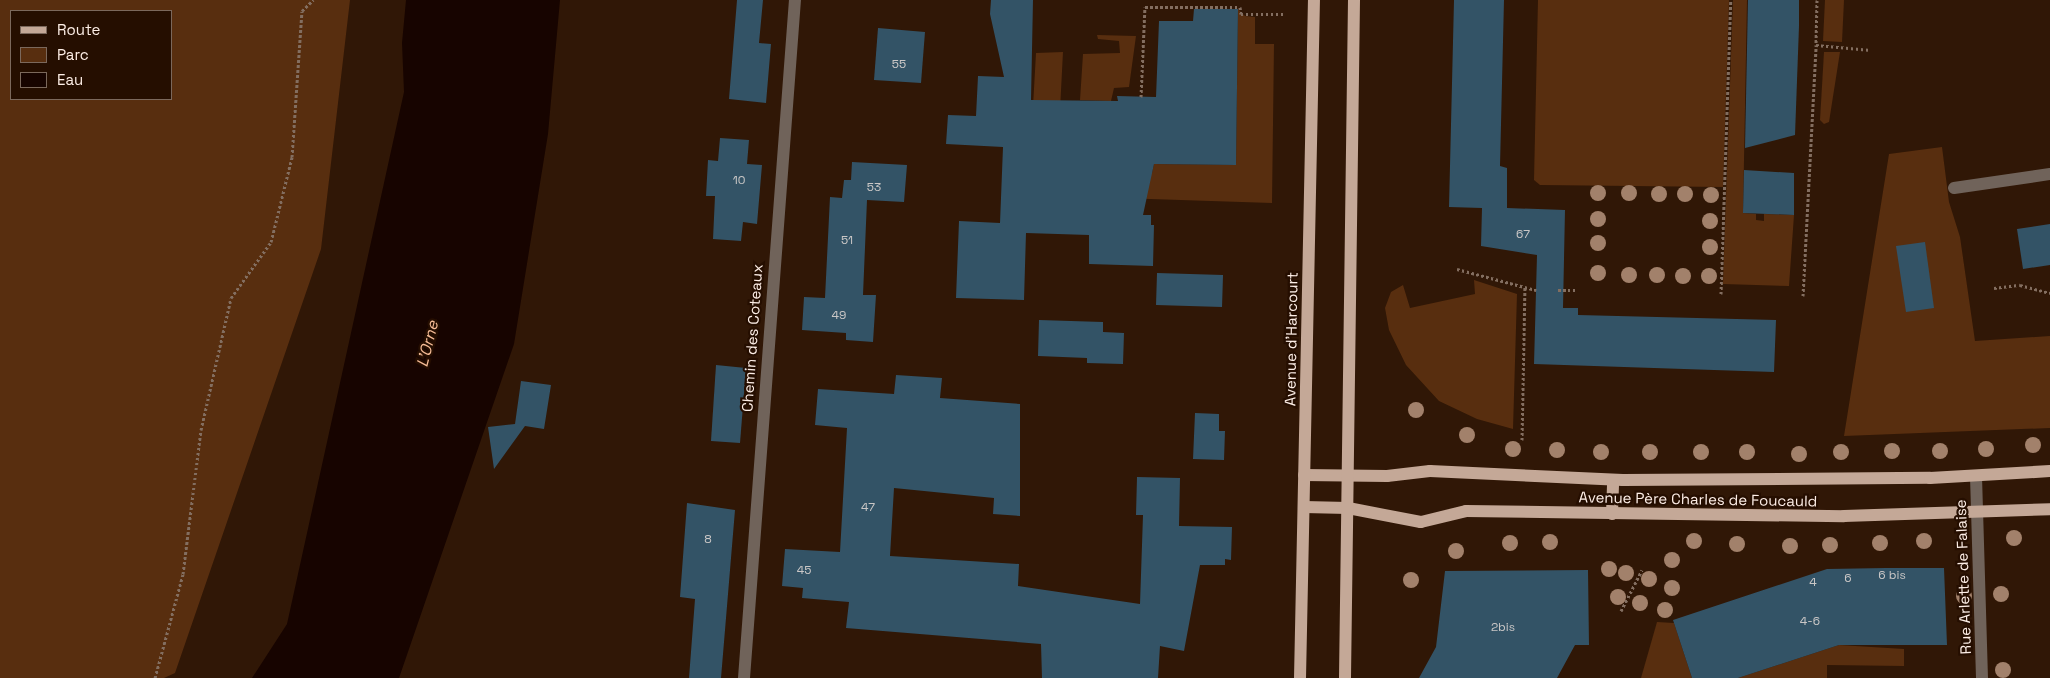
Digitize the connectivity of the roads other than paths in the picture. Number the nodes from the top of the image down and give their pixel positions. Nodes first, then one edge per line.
1 (795, 0) edge
2 (1314, 0) edge
3 (1354, 0) edge
4 (2050, 174) edge
5 (1954, 188) dead end
6 (2050, 471) edge
7 (1304, 475) junction
8 (1348, 476) junction
9 (1976, 476) junction
10 (1613, 480) junction
11 (1304, 507) junction
12 (1348, 508) junction
13 (2050, 509) edge
14 (1977, 513) junction
15 (1612, 514) junction
16 (744, 678) edge
17 (1300, 678) edge
18 (1345, 678) edge
19 (1982, 678) edge

1 - 16 street, Chemin des Coteaux
2 - 7 main road, Avenue d'Harcourt
3 - 8 main road
4 - 5 street
6 - 9 main road, Avenue Père Charles de Foucauld
7 - 8 main road, Avenue Père Charles de Foucauld
7 - 11 main road, Avenue d'Harcourt
8 - 10 main road, Avenue Père Charles de Foucauld
8 - 12 main road
9 - 10 main road, Avenue Père Charles de Foucauld
9 - 14 street, Rue Arlette de Falaise
10 - 15 main road
11 - 12 main road, Avenue Père Charles de Foucauld
11 - 17 main road, Avenue d'Harcourt
12 - 15 main road, Avenue Père Charles de Foucauld
12 - 18 main road
13 - 14 main road, Avenue Père Charles de Foucauld
14 - 15 main road, Avenue Père Charles de Foucauld
14 - 19 street, Rue Arlette de Falaise

